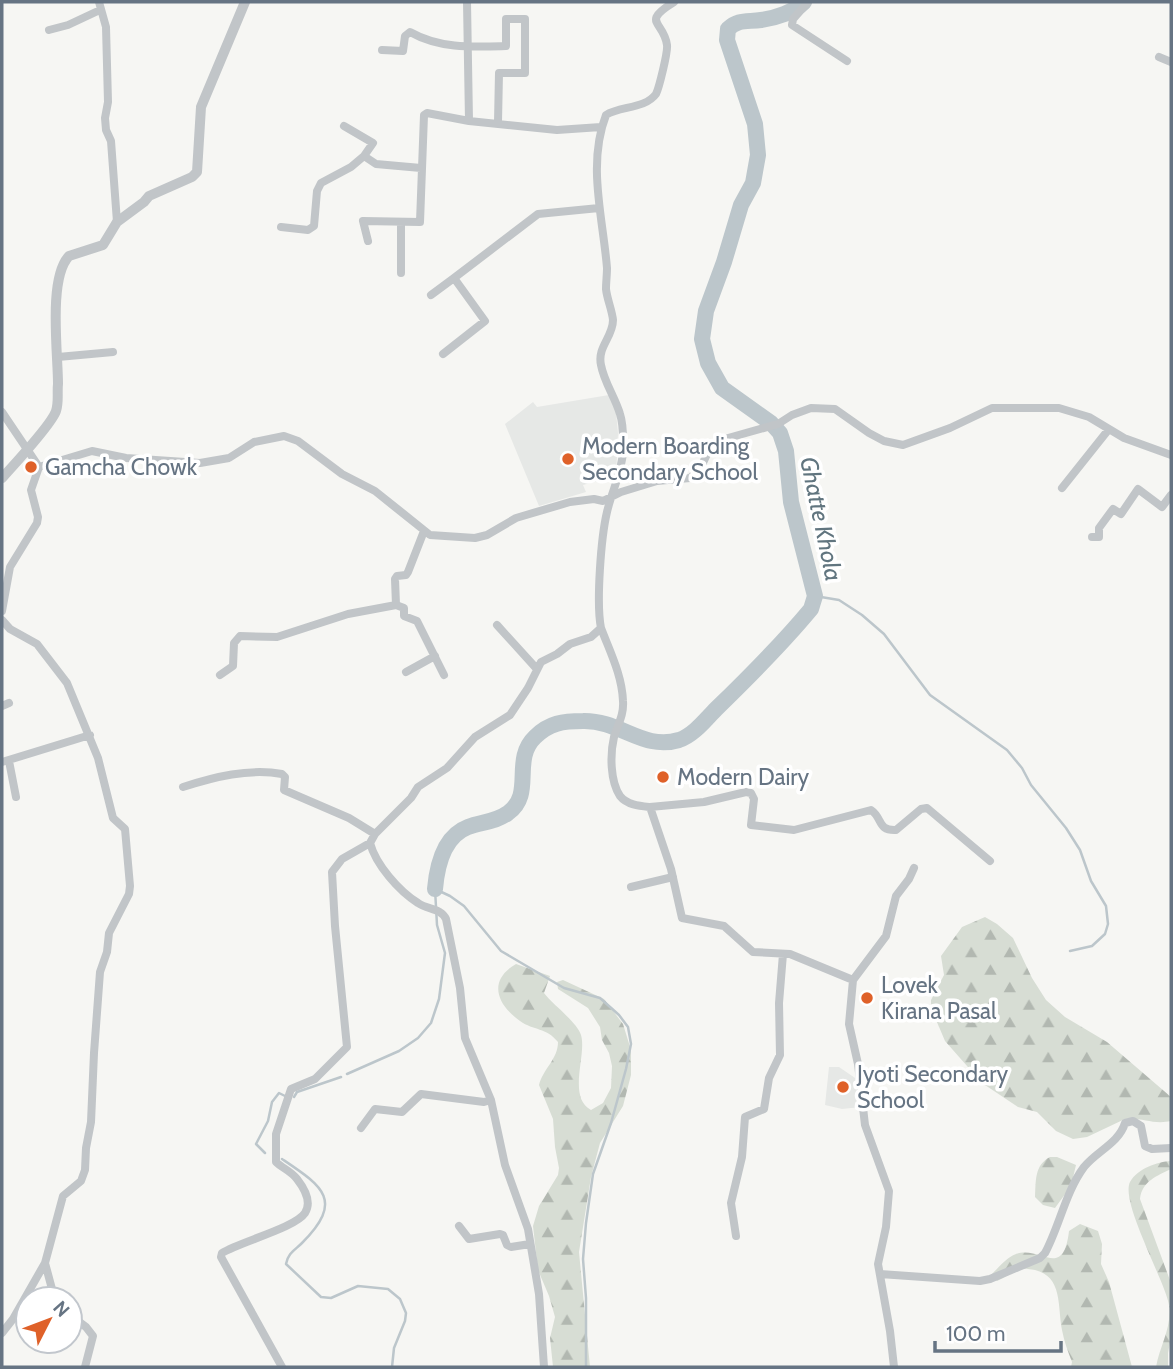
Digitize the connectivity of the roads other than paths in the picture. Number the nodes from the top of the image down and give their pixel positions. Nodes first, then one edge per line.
1 (245, 2) edge
2 (467, 2) edge
3 (674, 2) edge
4 (808, 2) edge
5 (100, 6) edge
6 (49, 30) dead end
7 (468, 47) junction
8 (382, 50) dead end
9 (1159, 57) dead end
10 (847, 61) dead end
11 (1171, 62) edge
12 (469, 121) junction
13 (498, 122) junction
14 (344, 126) dead end
15 (601, 127) junction
16 (364, 156) junction
17 (421, 168) junction
18 (599, 208) junction
19 (117, 222) junction
20 (401, 222) junction
21 (281, 227) dead end
22 (368, 241) dead end
23 (401, 273) dead end
24 (454, 278) junction
25 (431, 295) dead end
26 (113, 352) dead end
27 (443, 354) dead end
28 (58, 357) junction
29 (2, 412) edge
30 (1109, 429) junction
31 (27, 448) junction
32 (1171, 455) edge
33 (39, 467) junction
34 (2, 478) edge
35 (1062, 488) dead end
36 (1171, 495) edge
37 (612, 496) junction
38 (424, 531) junction
39 (1092, 537) dead end
40 (2, 562) edge
41 (10, 567) junction
42 (396, 605) junction
43 (2, 611) edge
44 (2, 620) edge
45 (497, 625) dead end
46 (601, 628) junction
47 (435, 656) junction
48 (536, 667) junction
49 (407, 672) dead end
50 (219, 675) dead end
51 (444, 675) dead end
52 (90, 736) junction
53 (5, 761) edge
54 (183, 787) dead end
55 (16, 797) dead end
56 (650, 807) junction
57 (375, 834) junction
58 (370, 843) junction
59 (990, 861) dead end
60 (914, 868) dead end
61 (673, 877) junction
62 (631, 887) dead end
63 (783, 954) junction
64 (853, 980) junction
65 (491, 1100) junction
66 (361, 1128) dead end
67 (1171, 1148) edge
68 (458, 1226) dead end
69 (736, 1236) dead end
70 (530, 1244) junction
71 (45, 1263) junction
72 (880, 1274) junction
73 (51, 1285) edge
74 (84, 1326) edge
75 (2, 1333) edge
76 (85, 1367) edge
77 (282, 1367) edge
78 (544, 1367) edge
79 (894, 1367) edge

1 - 19 street
2 - 7 street
3 - 15 street
4 - 10 street
5 - 6 street
5 - 19 street
7 - 8 street
7 - 12 street
7 - 13 street
9 - 11 street
12 - 13 street
12 - 17 street
13 - 15 street
14 - 16 street
15 - 18 street
16 - 17 street
16 - 21 street
17 - 20 street
18 - 24 street
18 - 37 street
19 - 28 street
20 - 22 street
20 - 23 street
24 - 25 street
24 - 27 street
26 - 28 street
28 - 31 street
29 - 31 street
30 - 32 street
30 - 35 street
30 - 37 street
31 - 33 street
31 - 34 street
33 - 38 street
33 - 41 street
36 - 39 street
37 - 38 street
37 - 46 street
38 - 42 street
40 - 41 street
41 - 43 street
42 - 47 street
42 - 50 street
44 - 52 street
45 - 48 street
46 - 48 street
46 - 56 street
47 - 49 street
47 - 51 street
48 - 57 street
52 - 53 street
52 - 71 street
53 - 55 street
54 - 57 street
56 - 59 street
56 - 61 street
57 - 58 street
58 - 65 street
58 - 77 street
60 - 64 street
61 - 62 street
61 - 63 street
63 - 64 street
63 - 69 street
64 - 72 street
65 - 66 street
65 - 70 street
67 - 72 street
68 - 70 street
70 - 78 street
71 - 73 street
71 - 75 street
72 - 79 street
74 - 76 street

